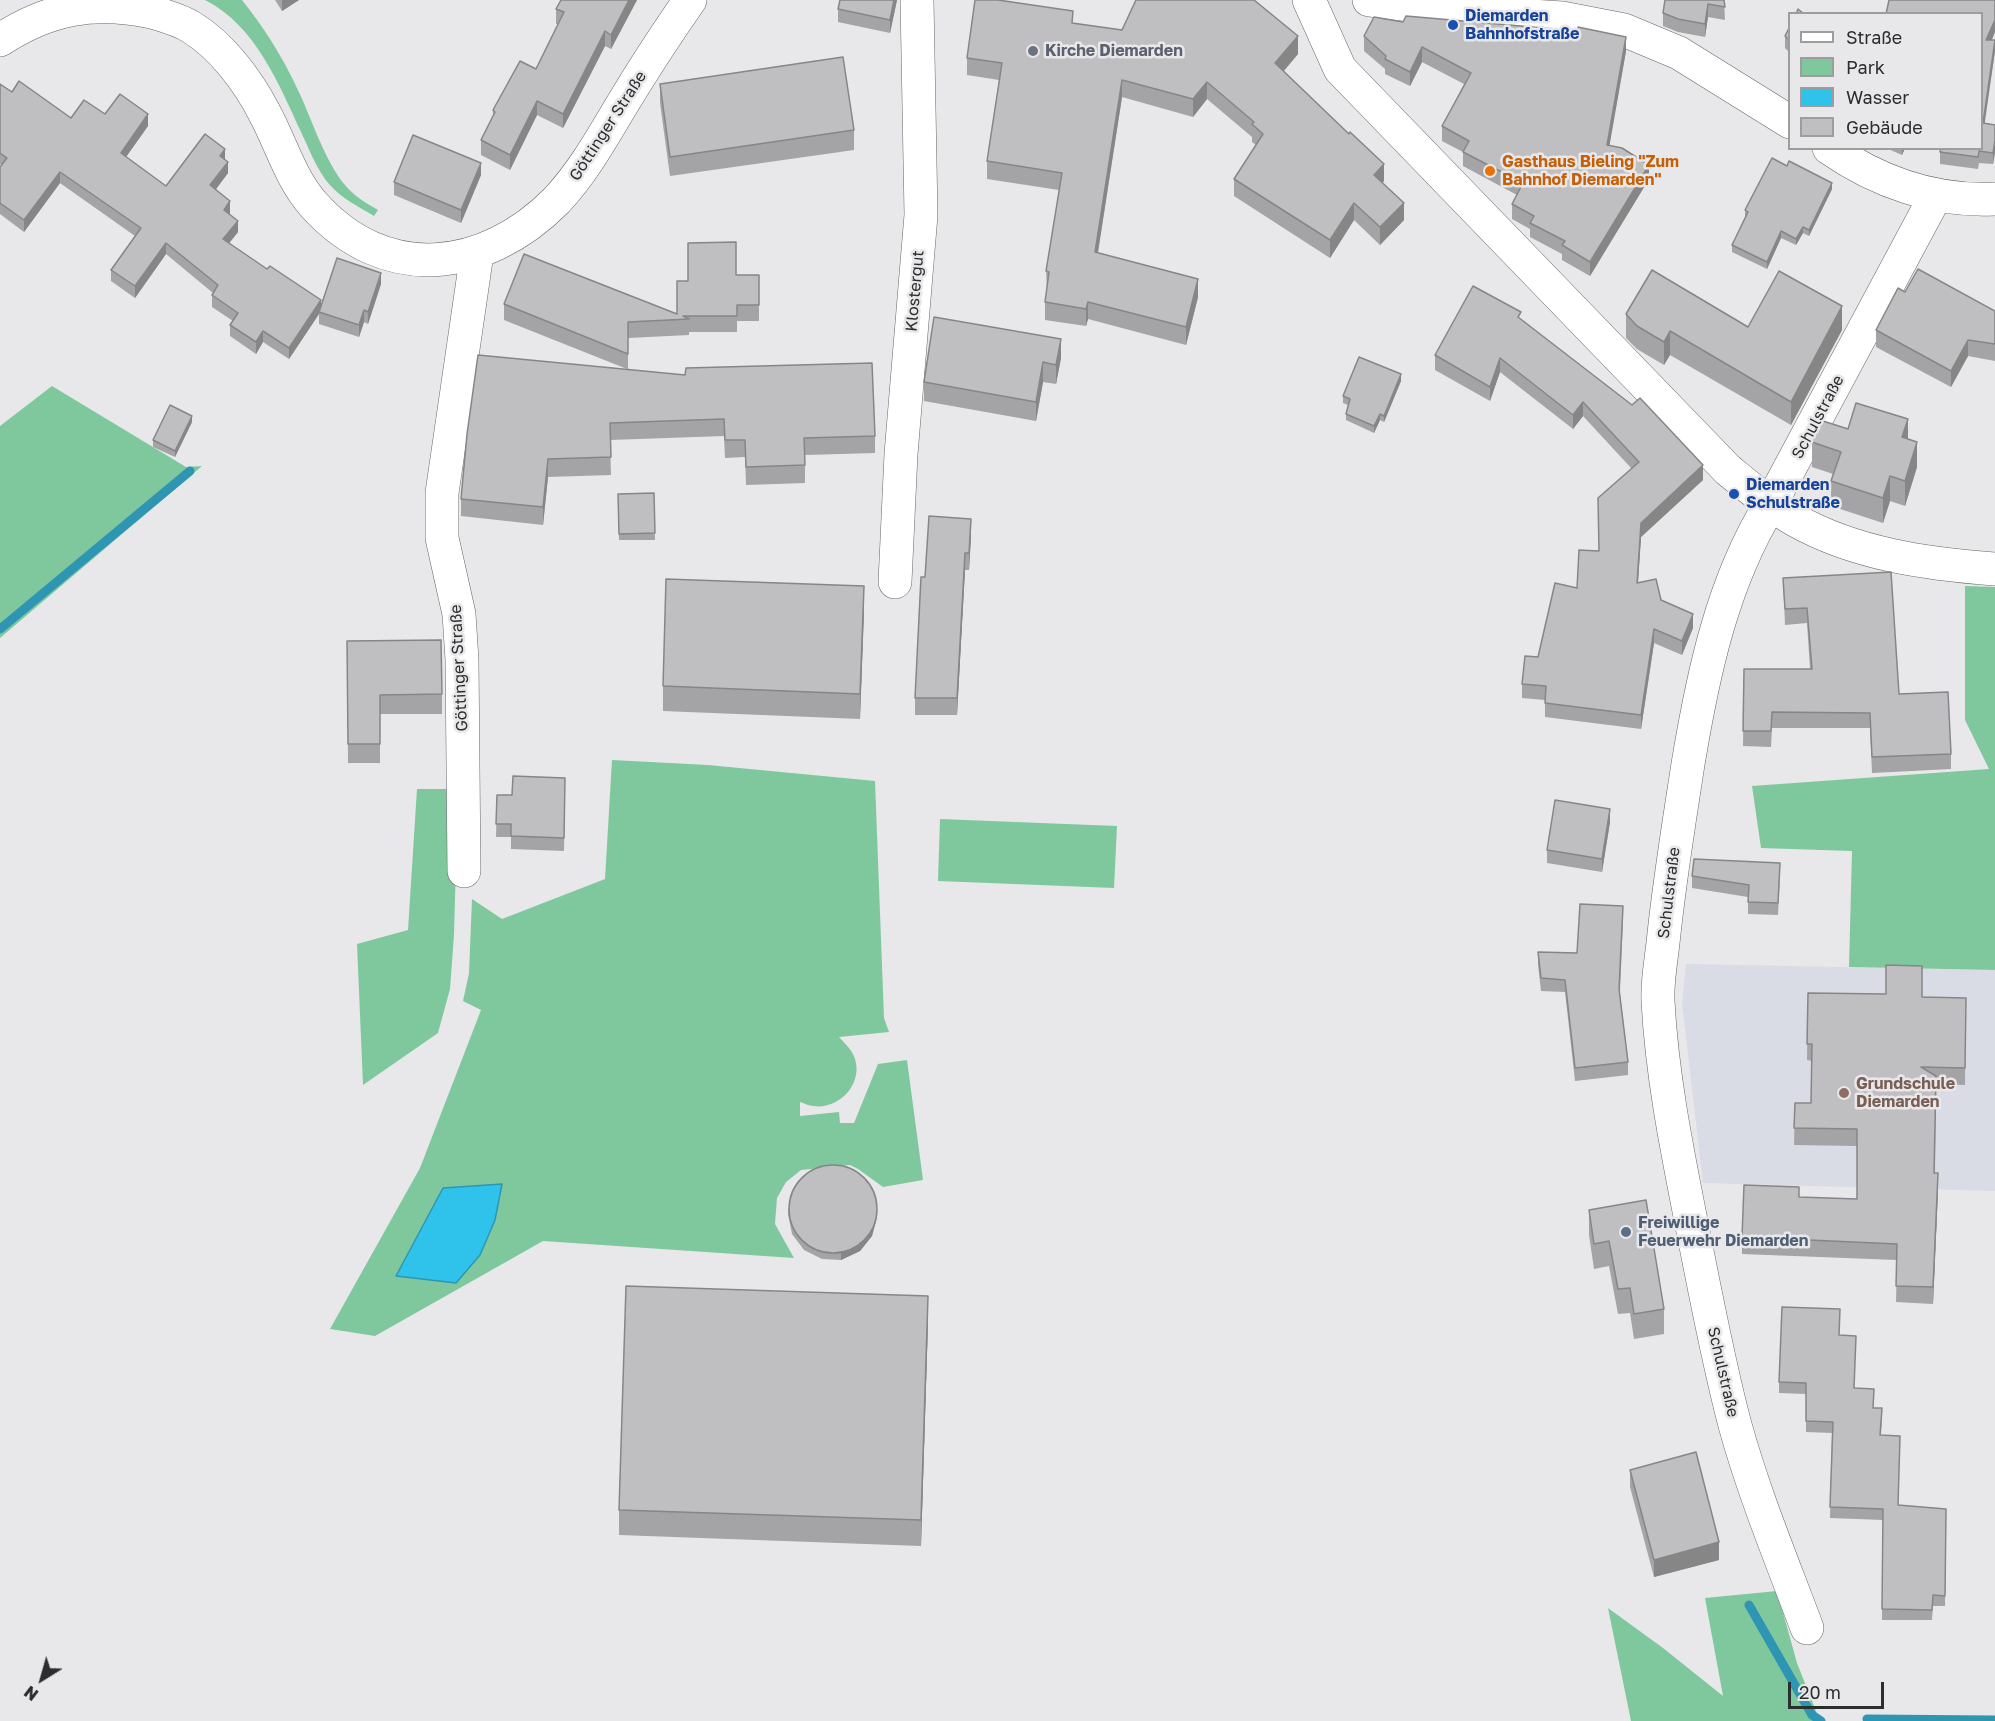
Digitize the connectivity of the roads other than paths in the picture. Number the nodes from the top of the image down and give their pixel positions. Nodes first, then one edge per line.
1 (690, 0) edge
2 (917, 0) edge
3 (1309, 0) edge
4 (1369, 0) edge
5 (38, 7) edge
6 (0, 40) edge
7 (1788, 121) edge
8 (1832, 150) edge
9 (1936, 195) junction
10 (1995, 199) edge
11 (477, 253) junction
12 (1770, 505) junction
13 (1995, 569) edge
14 (895, 582) dead end
15 (464, 871) dead end
16 (1807, 1628) dead end

1 - 11 street, Göttinger Straße
2 - 14 street, Klostergut
3 - 12 street
4 - 7 street
5 - 6 street, Göttinger Straße
5 - 11 street, Göttinger Straße
8 - 9 street
9 - 10 street
9 - 12 street, Schulstraße
11 - 15 street, Göttinger Straße
12 - 13 street
12 - 16 street, Schulstraße

